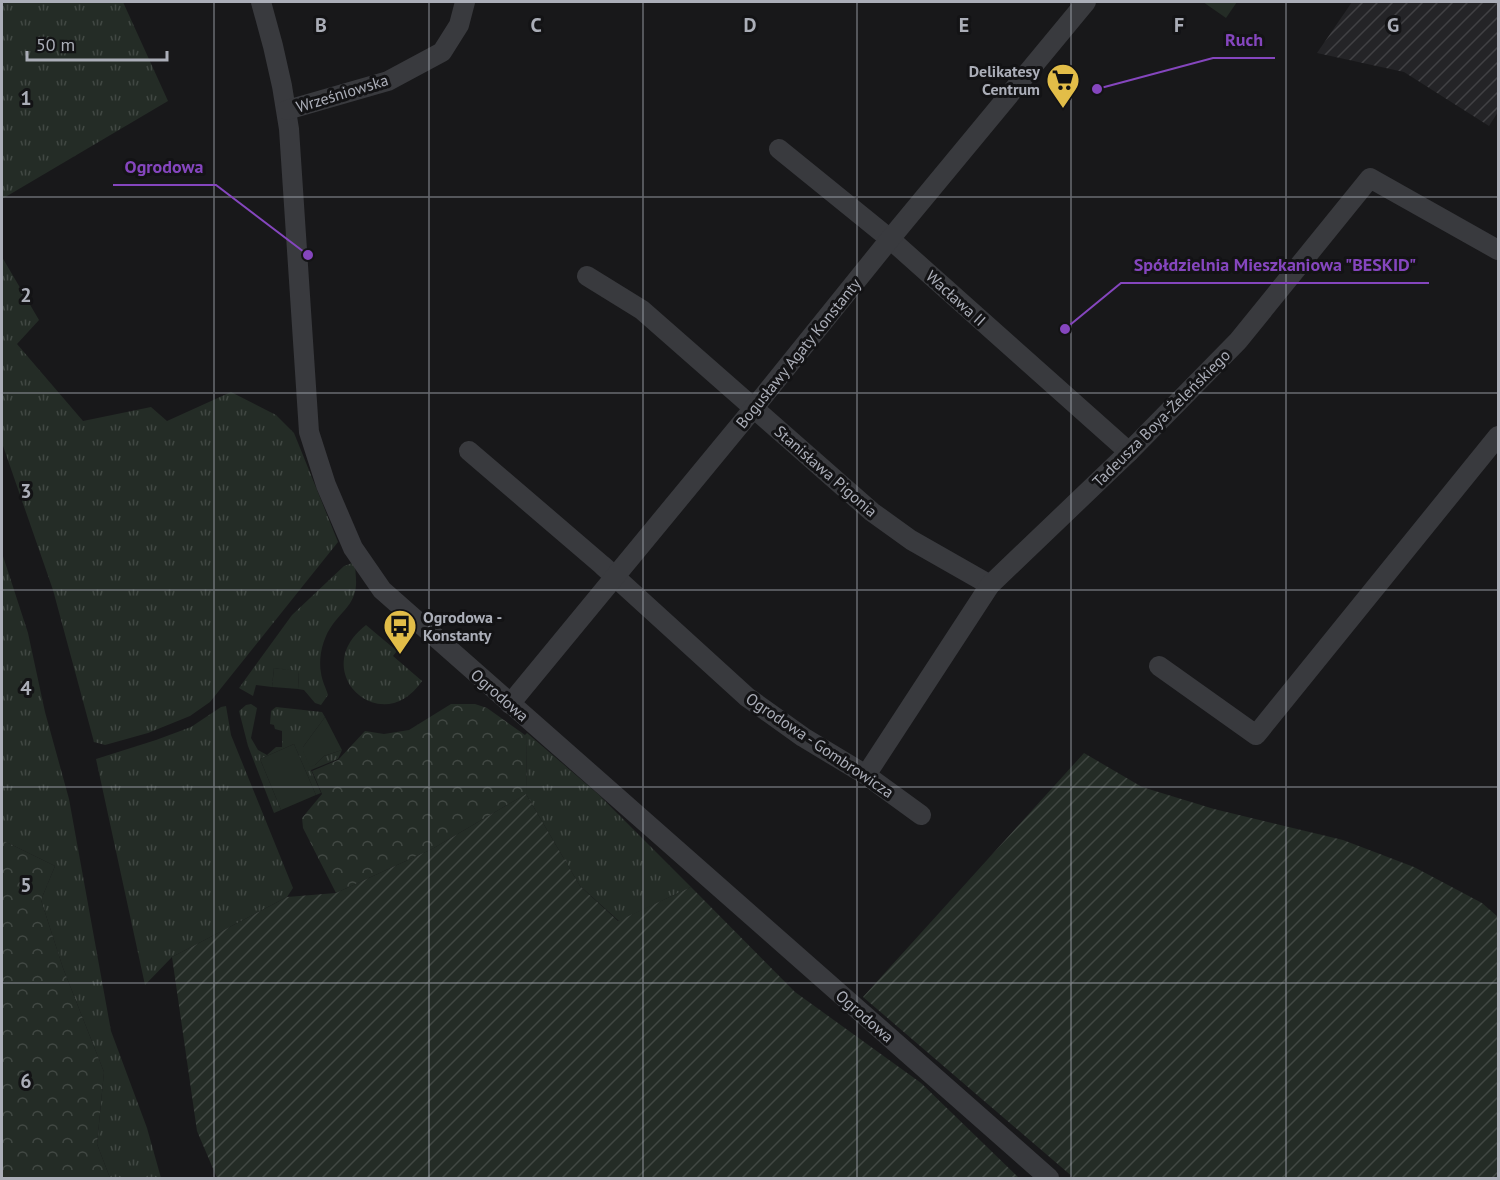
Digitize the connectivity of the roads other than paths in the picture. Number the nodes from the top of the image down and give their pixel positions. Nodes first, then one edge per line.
1 (261, 2) edge
2 (465, 2) edge
3 (1086, 2) edge
4 (287, 110) junction
5 (779, 149) dead end
6 (890, 239) junction
7 (1498, 250) edge
8 (587, 276) dead end
9 (753, 409) junction
10 (1498, 436) edge
11 (469, 452) dead end
12 (1129, 452) junction
13 (615, 577) junction
14 (990, 585) junction
15 (1159, 666) dead end
16 (510, 704) junction
17 (866, 775) junction
18 (921, 814) dead end
19 (1049, 1179) edge

1 - 4 street, Ogrodowa
2 - 4 street, Wrześniowska
3 - 6 street, Bogusławy Agaty Konstanty
4 - 16 street, Ogrodowa
5 - 6 street, Wacława II
6 - 9 street, Bogusławy Agaty Konstanty
6 - 12 street, Wacława II
7 - 12 street, Tadeusza Boya-Żeleńskiego
8 - 9 street, Stanisława Pigonia
9 - 13 street, Bogusławy Agaty Konstanty
9 - 14 street, Stanisława Pigonia
10 - 15 street
11 - 13 street
12 - 14 street, Tadeusza Boya-Żeleńskiego
13 - 16 street, Bogusławy Agaty Konstanty
13 - 17 street, Ogrodowa - Gombrowicza
14 - 17 street, Tadeusza Boya-Żeleńskiego
16 - 19 street, Ogrodowa
17 - 18 street, Ogrodowa - Gombrowicza

